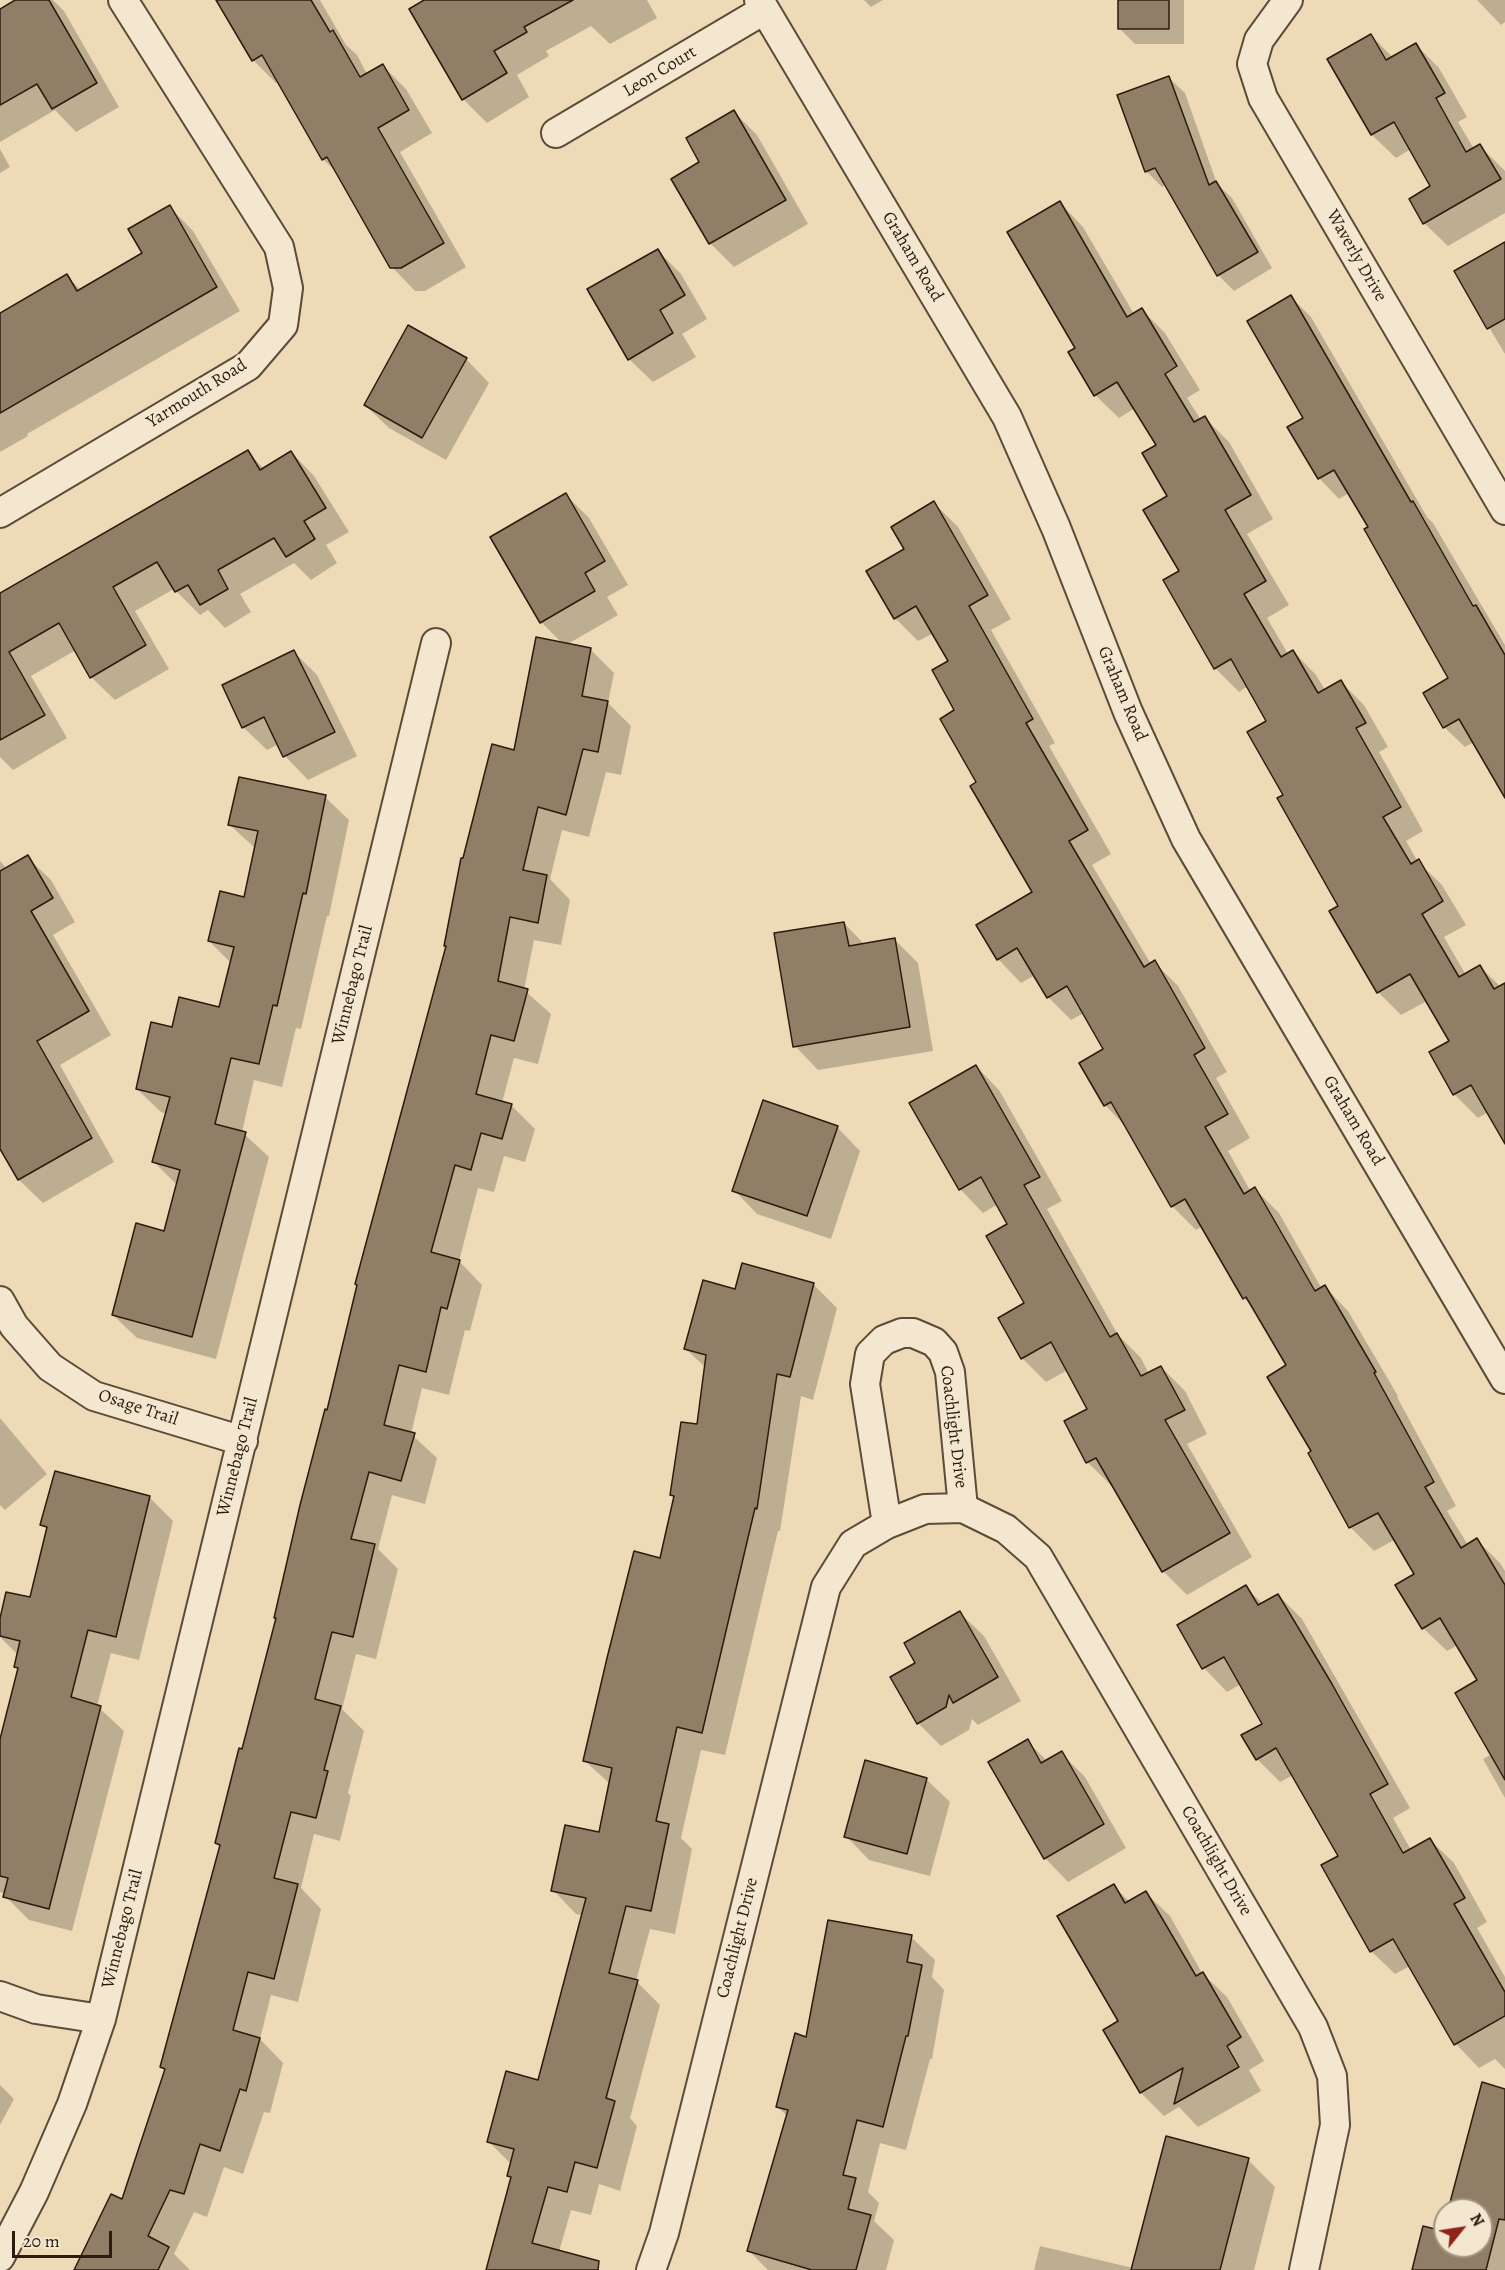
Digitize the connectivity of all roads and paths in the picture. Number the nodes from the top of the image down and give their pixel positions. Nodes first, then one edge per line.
1 (123, 0) edge
2 (1288, 0) edge
3 (761, 5) edge
4 (556, 133) dead end
5 (1505, 510) edge
6 (0, 513) edge
7 (436, 643) dead end
8 (0, 1301) edge
9 (1505, 1379) edge
10 (243, 1441) junction
11 (963, 1508) junction
12 (887, 1524) junction
13 (0, 1996) edge
14 (101, 2019) junction
15 (0, 2257) edge
16 (651, 2270) edge
17 (1304, 2270) edge

1 - 6 street, Yarmouth Road
2 - 5 street, Waverly Drive
3 - 4 street, Leon Court
3 - 9 street, Graham Road
7 - 10 street, Winnebago Trail
8 - 10 street, Osage Trail
10 - 14 street, Winnebago Trail
11 - 12 street, Coachlight Drive
11 - 12 street, Coachlight Drive
11 - 17 street, Coachlight Drive
12 - 16 street, Coachlight Drive
13 - 14 street
14 - 15 street, Winnebago Trail

